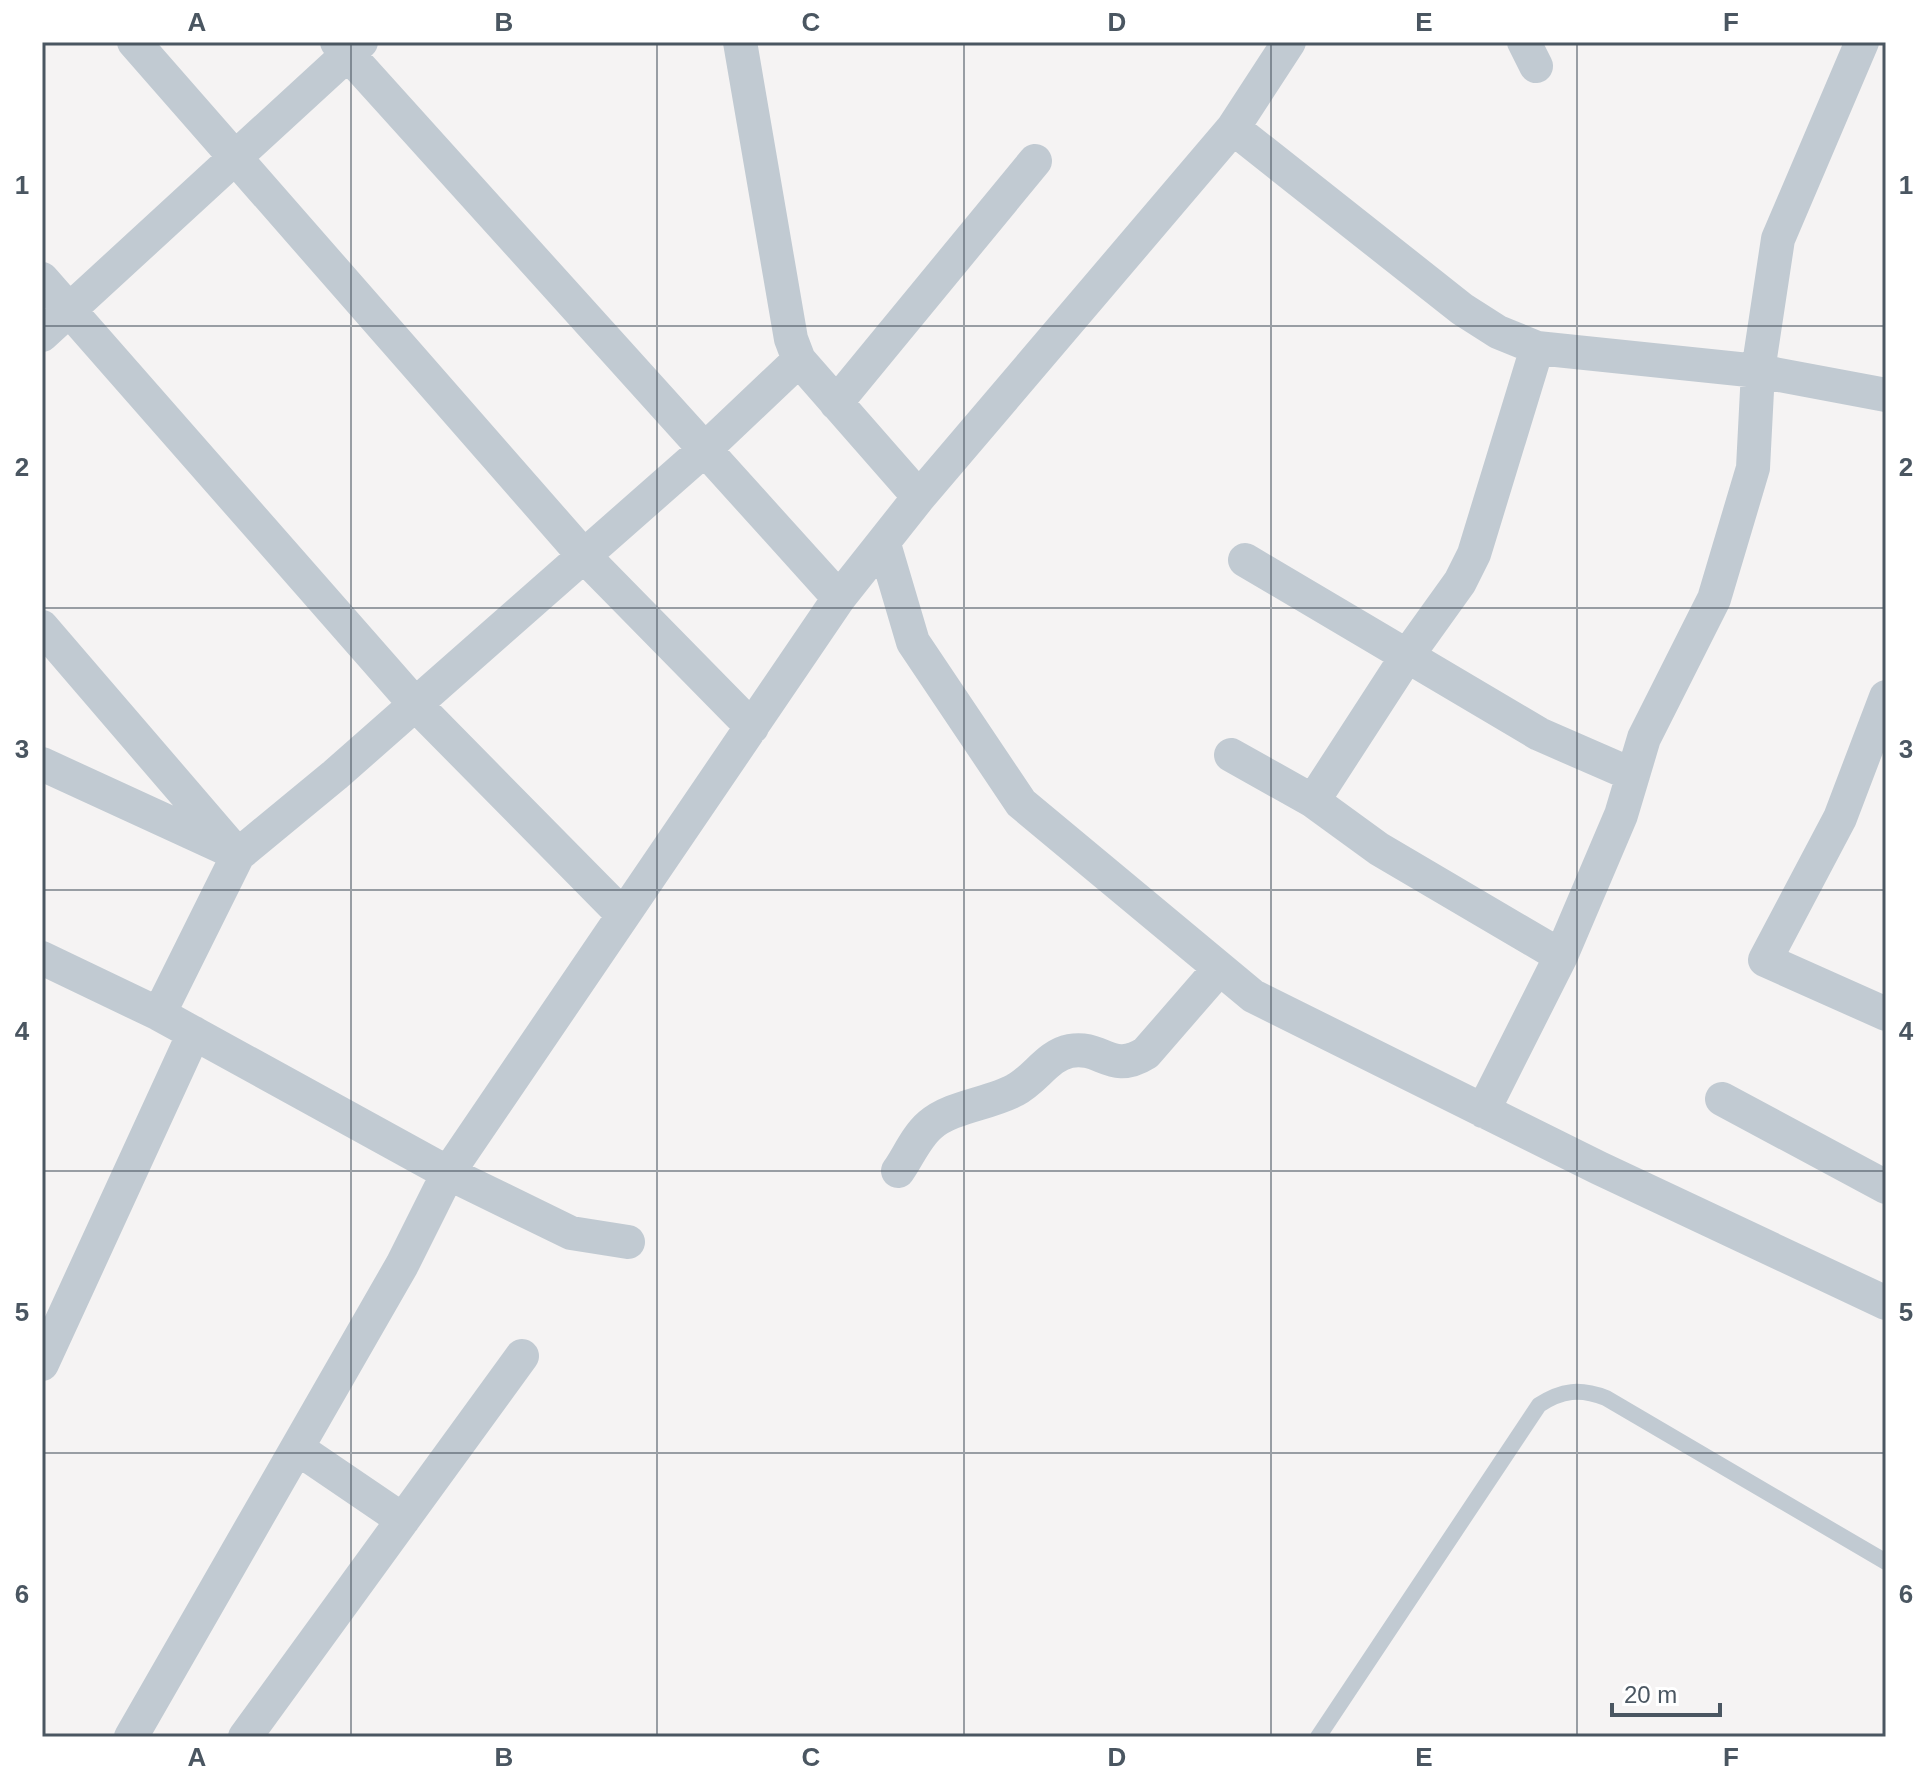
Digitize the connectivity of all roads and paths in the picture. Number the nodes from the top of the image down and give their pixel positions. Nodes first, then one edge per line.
1 (134, 42) edge
2 (740, 42) edge
3 (1289, 42) edge
4 (1862, 42) edge
5 (349, 46) edge
6 (1230, 132) junction
7 (236, 158) junction
8 (1035, 161) dead end
9 (42, 279) edge
10 (70, 310) junction
11 (42, 335) edge
12 (1537, 348) junction
13 (799, 360) junction
14 (1758, 371) junction
15 (1886, 395) edge
16 (836, 403) junction
17 (703, 451) junction
18 (919, 497) junction
19 (884, 544) junction
20 (584, 556) junction
21 (1245, 560) dead end
22 (839, 598) junction
23 (42, 627) edge
24 (1407, 656) junction
25 (1886, 697) edge
26 (415, 704) junction
27 (752, 727) junction
28 (1231, 755) dead end
29 (42, 764) edge
30 (1633, 775) junction
31 (1313, 801) junction
32 (238, 855) junction
33 (623, 915) junction
34 (1561, 956) junction
35 (44, 964) edge
36 (1219, 969) junction
37 (159, 1014) junction
38 (1886, 1014) edge
39 (194, 1033) junction
40 (1722, 1099) dead end
41 (1483, 1111) junction
42 (898, 1171) dead end
43 (448, 1173) junction
44 (1886, 1187) edge
45 (628, 1242) dead end
46 (1886, 1303) edge
47 (522, 1356) dead end
48 (42, 1364) edge
49 (297, 1448) junction
50 (403, 1520) junction
51 (1886, 1562) edge
52 (131, 1737) edge
53 (245, 1737) edge
54 (1318, 1737) edge

1 - 7 street
2 - 13 street
3 - 6 street
4 - 14 street
5 - 7 street
5 - 17 street
6 - 12 street
6 - 18 street
7 - 10 street
7 - 20 street
8 - 16 street
9 - 10 street
10 - 11 street
10 - 26 street
12 - 14 street
12 - 24 street
13 - 16 street
13 - 17 street
14 - 15 street
14 - 30 street
16 - 18 street
17 - 20 street
17 - 22 street
18 - 19 street
19 - 22 street
19 - 36 street
20 - 26 street
20 - 27 street
21 - 24 street
22 - 27 street
23 - 32 street
24 - 30 street
24 - 31 street
25 - 38 street
26 - 32 street
26 - 33 street
27 - 33 street
28 - 31 street
29 - 32 street
30 - 34 street
31 - 34 street
32 - 37 street
33 - 43 street
34 - 41 street
35 - 37 street
36 - 41 street
36 - 42 street
37 - 39 street
39 - 43 street
39 - 48 street
40 - 44 street
41 - 46 street
43 - 45 street
43 - 49 street
47 - 50 street
49 - 50 street
49 - 52 street
50 - 53 street
51 - 54 lane

